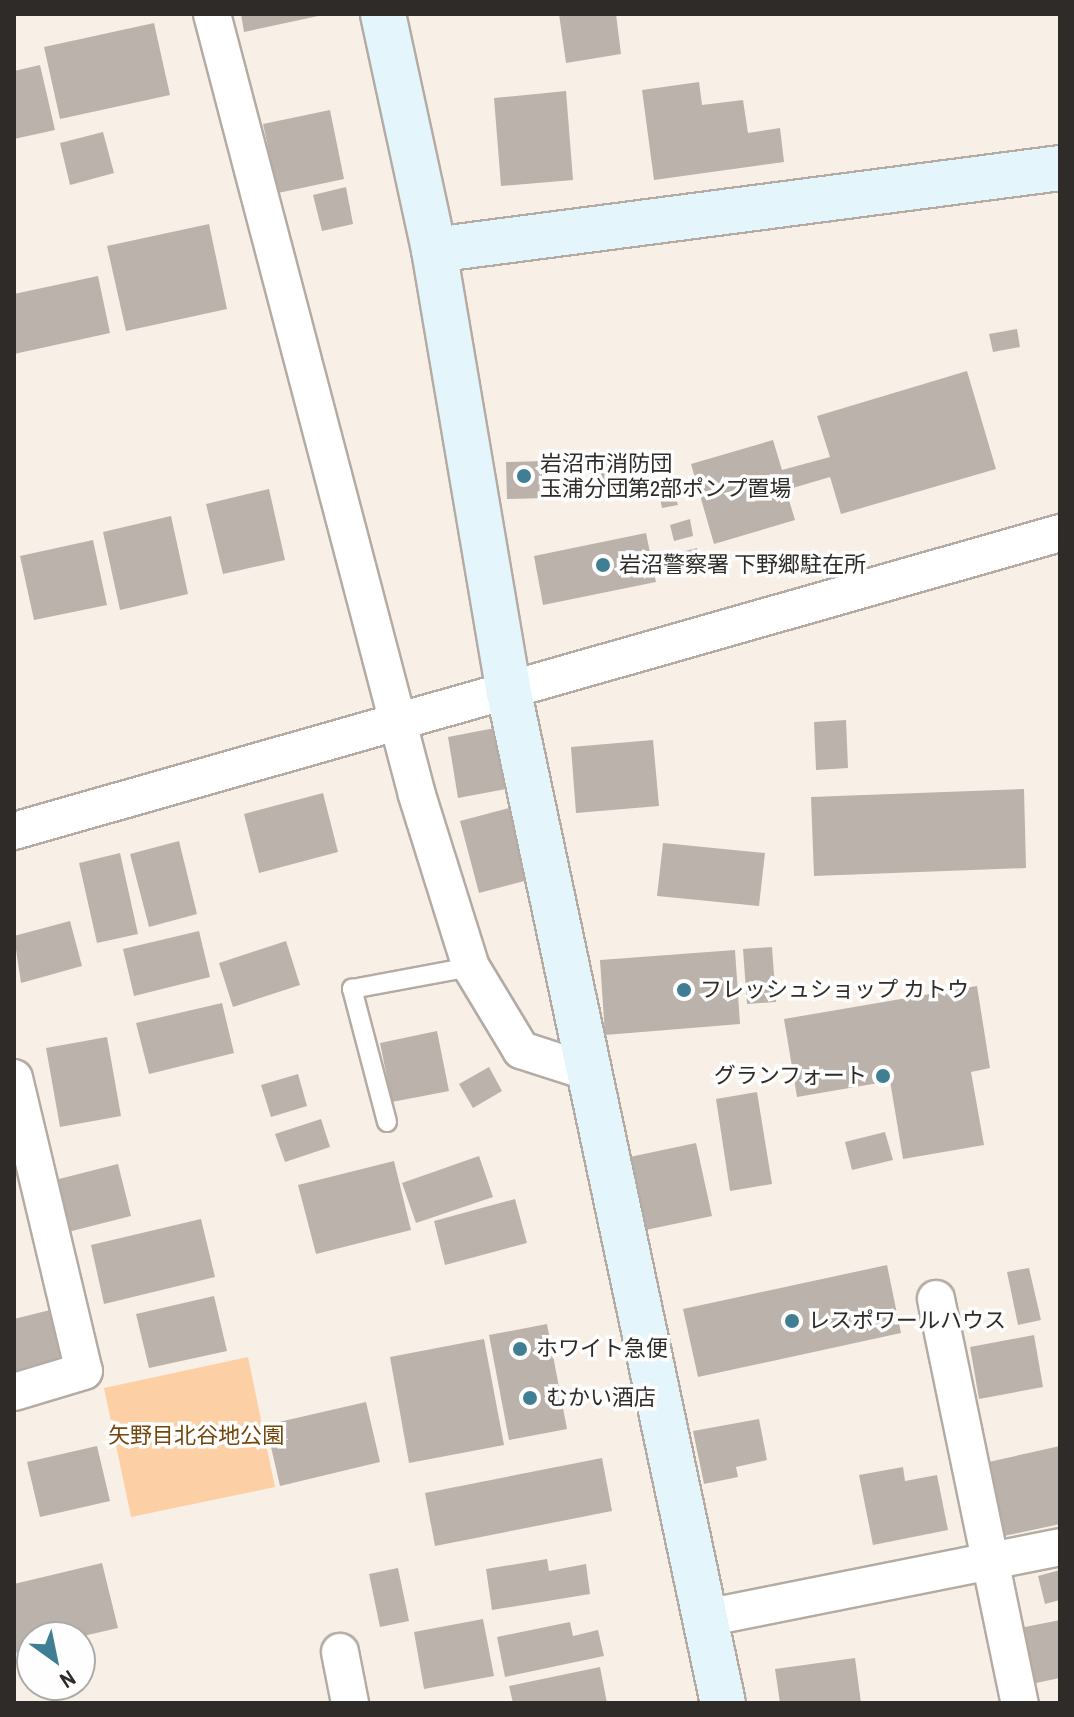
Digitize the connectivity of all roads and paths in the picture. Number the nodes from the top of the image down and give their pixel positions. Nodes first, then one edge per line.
1 (212, 14) edge
2 (383, 14) edge
3 (1060, 168) edge
4 (434, 250) junction
5 (1060, 533) edge
6 (509, 693) junction
7 (398, 722) junction
8 (14, 831) edge
9 (471, 967) junction
10 (589, 1072) junction
11 (14, 1078) edge
12 (387, 1122) dead end
13 (936, 1299) dead end
14 (14, 1392) edge
15 (1060, 1547) edge
16 (990, 1561) junction
17 (705, 1618) junction
18 (340, 1652) dead end
19 (350, 1703) edge
20 (723, 1703) edge
21 (1020, 1703) edge

1 - 7 street
2 - 4 street
3 - 4 street
4 - 6 street
5 - 6 street
6 - 7 street
6 - 10 street
7 - 8 street
7 - 9 street
9 - 10 street
9 - 12 lane
10 - 17 street
11 - 14 street
13 - 16 street
15 - 16 street
16 - 17 street
16 - 21 street
17 - 20 street
18 - 19 street

